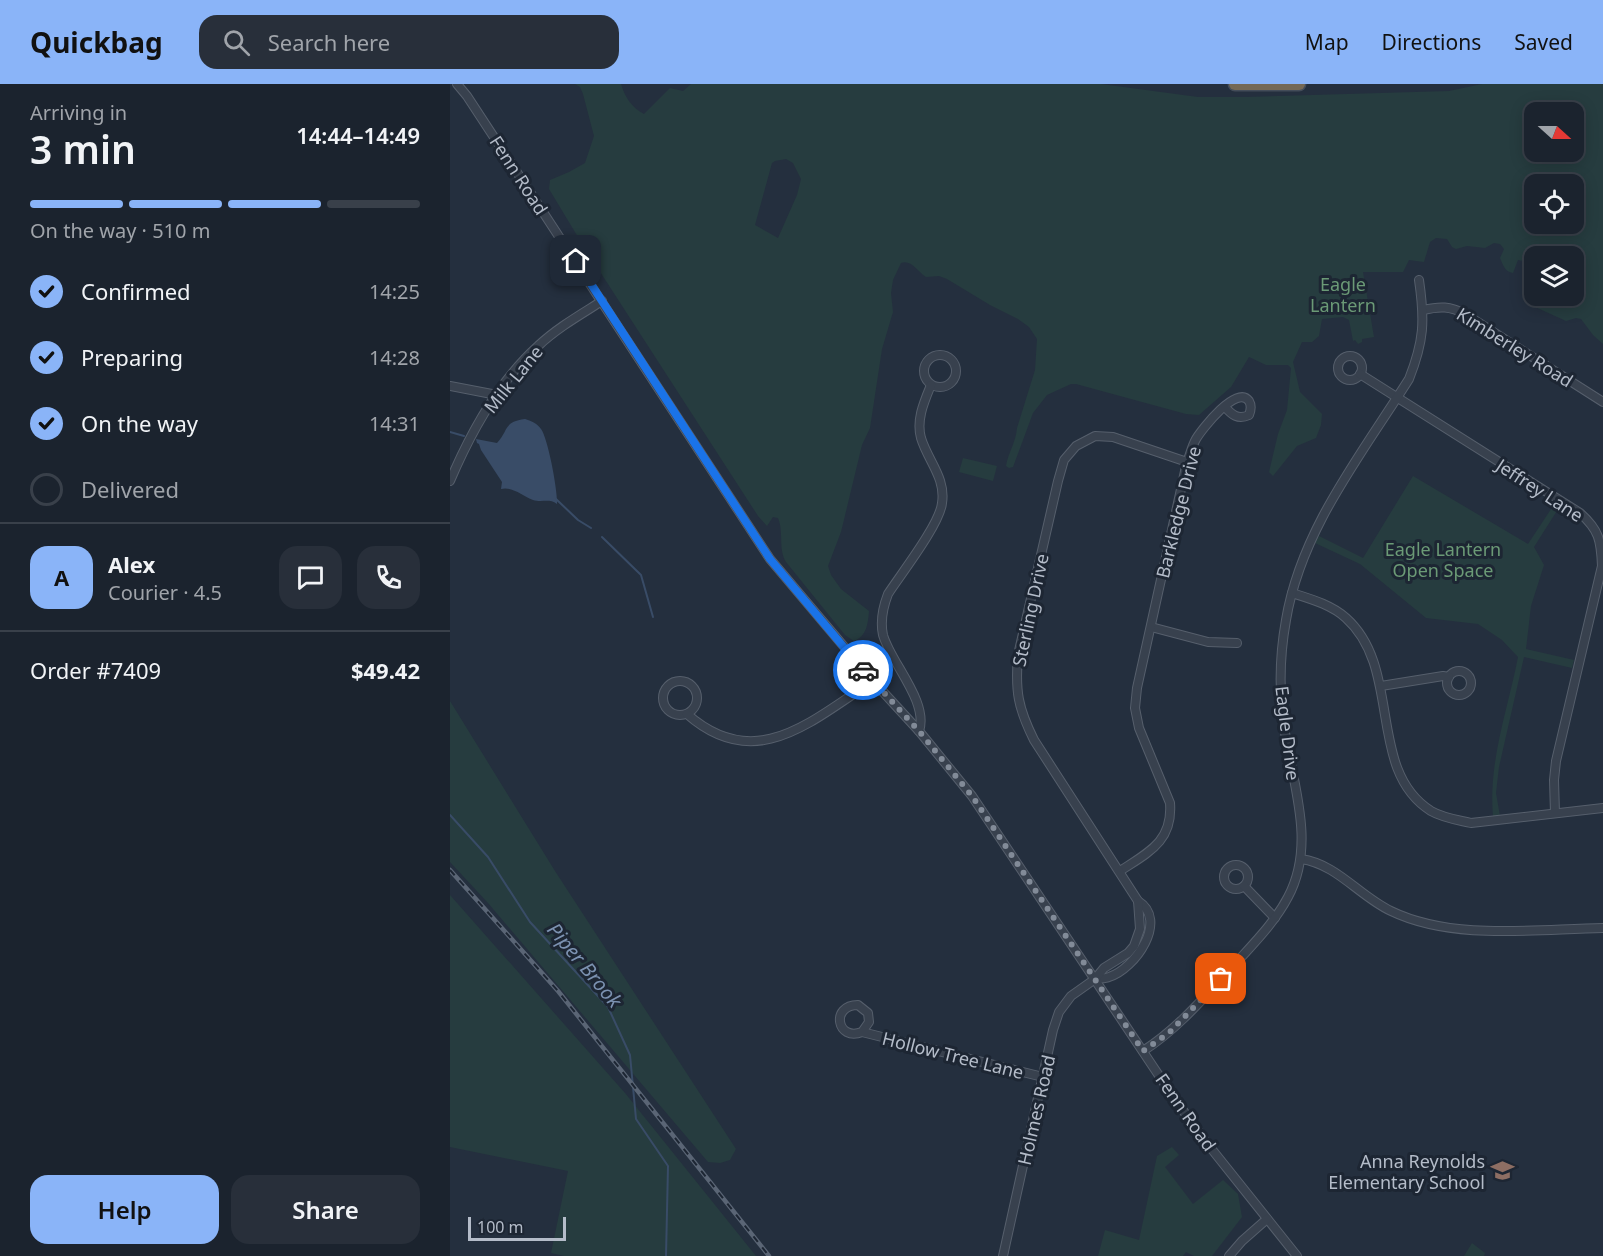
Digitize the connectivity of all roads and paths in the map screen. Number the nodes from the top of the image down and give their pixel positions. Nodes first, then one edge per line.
1 (457, 84) edge
2 (1235, 84) edge
3 (1299, 84) edge
4 (1419, 280) dead end
5 (602, 301) junction
6 (1423, 310) junction
7 (1360, 374) dead end
8 (931, 385) junction
9 (450, 386) edge
10 (497, 395) junction
11 (1396, 399) junction
12 (1603, 402) edge
13 (1224, 407) dead end
14 (1187, 462) junction
15 (450, 481) edge
16 (1292, 593) junction
17 (1151, 627) junction
18 (1237, 643) dead end
19 (1449, 677) dead end
20 (873, 681) junction
21 (1381, 686) junction
22 (913, 696) junction
23 (899, 710) junction
24 (687, 714) junction
25 (919, 731) junction
26 (1603, 808) edge
27 (1555, 813) junction
28 (1301, 859) junction
29 (1120, 871) junction
30 (1244, 886) dead end
31 (1275, 918) junction
32 (1603, 928) edge
33 (1095, 979) junction
34 (862, 1032) dead end
35 (1143, 1051) junction
36 (1043, 1077) junction
37 (1267, 1219) junction
38 (1003, 1256) edge
39 (1229, 1256) edge
40 (1297, 1256) edge

1 - 5 street, Fenn Road
2 - 3 highway
4 - 6 street, Eagle Drive
5 - 10 street, Milk Lane
5 - 20 street, Fenn Road
6 - 11 street, Eagle Drive
6 - 12 street, Kimberley Road
7 - 11 street, Jeffrey Lane
8 - 8 street
8 - 22 street
9 - 10 street
10 - 15 street, Milk Lane
11 - 16 street, Eagle Drive
11 - 27 street, Jeffrey Lane
13 - 14 street, Barkledge Drive
14 - 17 street, Barkledge Drive
14 - 29 street, Sterling Drive
16 - 21 street
16 - 28 street, Eagle Drive
17 - 18 street
17 - 29 street, Barkledge Drive
19 - 21 street
20 - 23 street, Fenn Road
20 - 24 street
21 - 27 street
22 - 23 street
22 - 25 street
23 - 25 street, Fenn Road
24 - 24 street
25 - 33 street, Fenn Road
26 - 27 street
28 - 31 street, Eagle Drive
28 - 32 street
29 - 33 street, Sterling Drive
30 - 31 street
31 - 35 street, Eagle Drive
33 - 35 street, Fenn Road
33 - 36 street, Holmes Road
34 - 36 street, Hollow Tree Lane
35 - 37 street, Fenn Road
36 - 38 street, Holmes Road
37 - 39 street
37 - 40 street, Fenn Road

